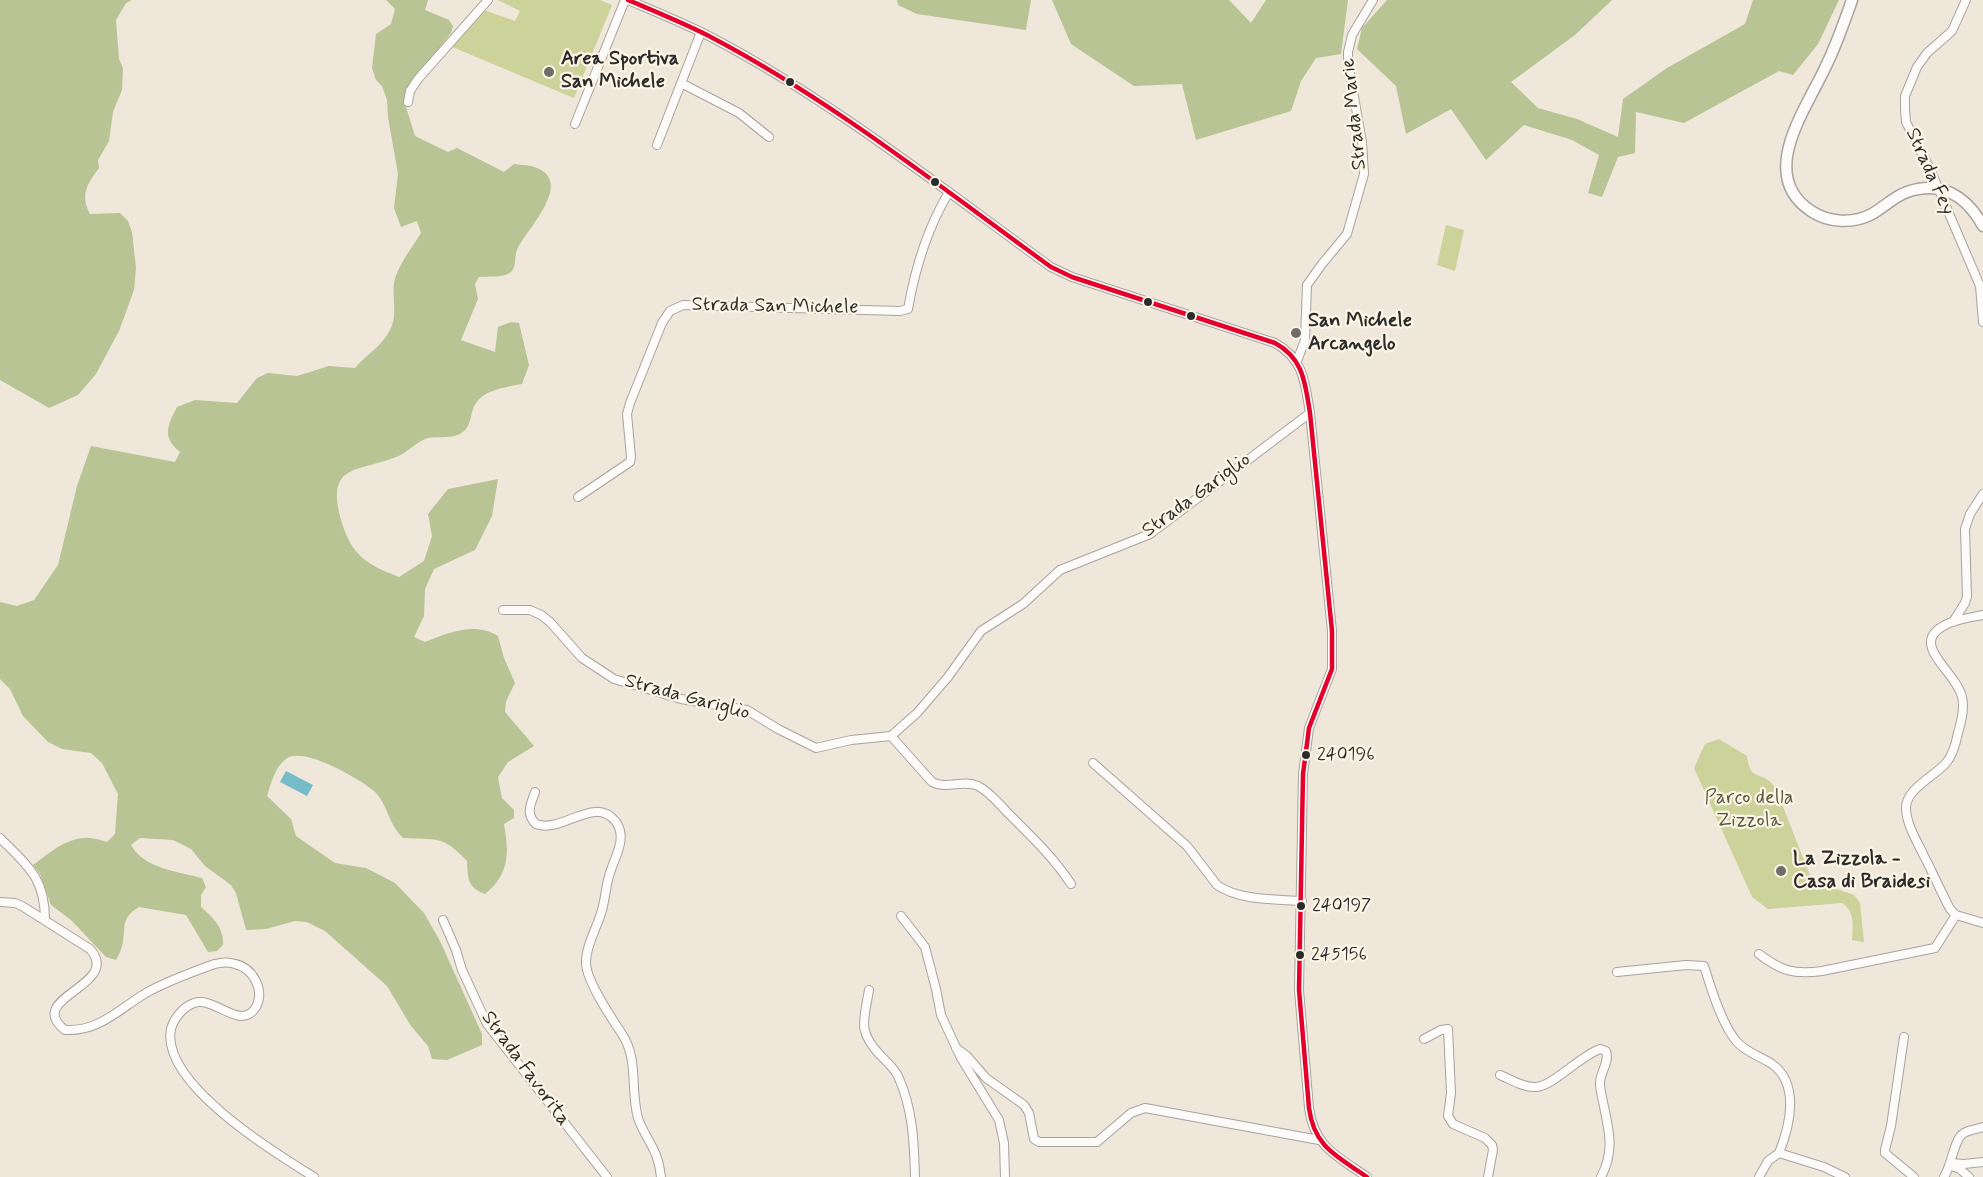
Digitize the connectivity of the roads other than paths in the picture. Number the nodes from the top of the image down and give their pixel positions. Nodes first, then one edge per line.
1 (488, 0) edge
2 (626, 0) edge
3 (1373, 0) edge
4 (1852, 0) edge
5 (1966, 0) edge
6 (648, 4) edge
7 (701, 32) junction
8 (681, 83) junction
9 (408, 102) dead end
10 (575, 124) dead end
11 (769, 137) dead end
12 (657, 145) dead end
13 (1938, 189) junction
14 (949, 192) junction
15 (1983, 226) edge
16 (1983, 322) edge
17 (1297, 361) junction
18 (1310, 413) junction
19 (1983, 494) edge
20 (578, 497) dead end
21 (503, 610) dead end
22 (1983, 615) edge
23 (1953, 622) junction
24 (891, 736) junction
25 (1093, 763) dead end
26 (535, 792) dead end
27 (0, 838) edge
28 (1071, 884) dead end
29 (1302, 901) junction
30 (0, 902) edge
31 (1956, 915) junction
32 (901, 916) dead end
33 (45, 920) junction
34 (443, 920) dead end
35 (1983, 923) edge
36 (1759, 954) dead end
37 (1617, 972) dead end
38 (869, 990) dead end
39 (1904, 1037) dead end
40 (1424, 1039) dead end
41 (956, 1048) junction
42 (1500, 1075) dead end
43 (1983, 1127) edge
44 (1319, 1140) junction
45 (1779, 1153) junction
46 (1983, 1162) edge
47 (1951, 1164) junction
48 (314, 1177) edge
49 (607, 1177) edge
50 (661, 1177) edge
51 (915, 1177) edge
52 (1005, 1177) edge
53 (1367, 1177) edge
54 (1488, 1177) edge
55 (1601, 1177) edge
56 (1759, 1177) edge
57 (1845, 1177) edge
58 (1914, 1177) edge
59 (1944, 1177) edge
60 (1970, 1177) edge

1 - 9 street
2 - 6 street
2 - 10 street
3 - 17 street, Strada Marie
4 - 13 main road
5 - 13 street, Strada Fey
6 - 7 street
7 - 8 street
7 - 14 street
8 - 11 street
8 - 12 street
13 - 15 main road
13 - 16 street, Strada Fey
14 - 17 street
14 - 20 street, Strada San Michele
17 - 18 street
18 - 24 street, Strada Gariglio
18 - 29 street
19 - 23 street
21 - 24 street, Strada Gariglio
22 - 23 street
23 - 31 street
24 - 28 street
25 - 29 street
26 - 50 street
27 - 33 street
29 - 44 street
30 - 33 street
31 - 35 street
31 - 36 street
32 - 41 street
33 - 48 street
34 - 49 street, Strada Favorita
37 - 45 street
38 - 51 street
39 - 58 street
40 - 54 street
41 - 44 street
41 - 52 street
42 - 55 street
43 - 47 street
44 - 53 street
45 - 56 street
45 - 57 street
46 - 47 street
47 - 59 street
47 - 60 street

